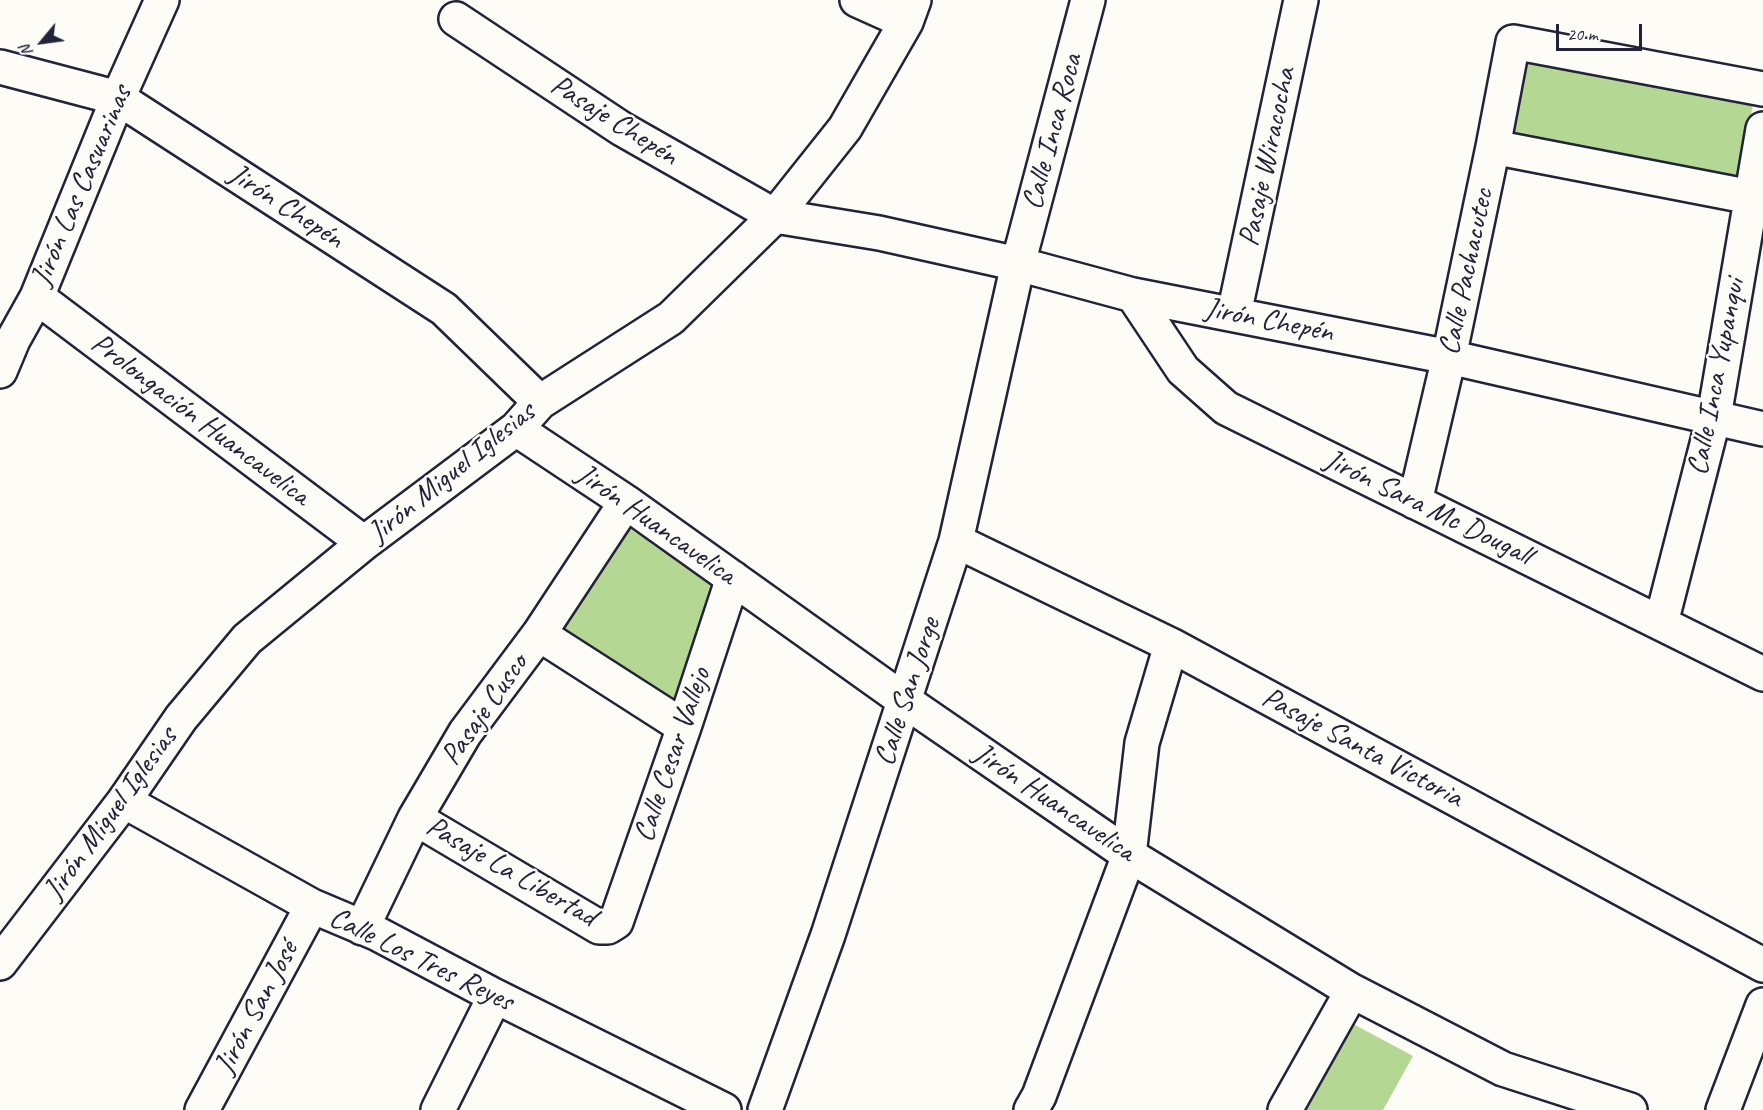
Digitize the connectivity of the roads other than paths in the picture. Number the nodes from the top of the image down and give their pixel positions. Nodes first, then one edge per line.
1 (162, 0) edge
2 (857, 0) edge
3 (1088, 0) edge
4 (1301, 0) edge
5 (910, 11) edge
6 (456, 19) dead end
7 (0, 67) edge
8 (1763, 89) edge
9 (118, 98) junction
10 (1763, 129) edge
11 (1493, 147) junction
12 (1751, 197) junction
13 (775, 216) junction
14 (1018, 264) junction
15 (1133, 295) junction
16 (37, 297) junction
17 (1234, 314) junction
18 (6, 338) edge
19 (1449, 357) junction
20 (0, 370) edge
21 (540, 402) junction
22 (1714, 417) junction
23 (516, 429) junction
24 (1763, 429) edge
25 (626, 502) junction
26 (1415, 502) junction
27 (956, 541) junction
28 (364, 543) junction
29 (733, 578) junction
30 (1661, 623) junction
31 (539, 634) junction
32 (1171, 645) junction
33 (1763, 674) edge
34 (905, 701) junction
35 (684, 727) junction
36 (124, 801) junction
37 (415, 818) junction
38 (1129, 855) junction
39 (312, 906) junction
40 (608, 927) joint
41 (362, 928) junction
42 (0, 963) edge
43 (1763, 965) edge
44 (1352, 991) junction
45 (495, 996) junction
46 (1763, 1005) edge
47 (715, 1108) edge
48 (202, 1110) edge
49 (438, 1110) edge
50 (765, 1110) edge
51 (1031, 1110) edge
52 (1285, 1110) edge
53 (1630, 1110) edge
54 (1723, 1110) edge

1 - 9 street, Jirón Las Casuarinas
2 - 5 street
3 - 14 street, Calle Inca Roca
4 - 17 street, Pasaje Wiracocha
5 - 13 street, Jirón Miguel Iglesias
6 - 13 street, Pasaje Chepén
7 - 9 street, Jirón Chepén
8 - 11 street, Calle Pachacutec
9 - 16 street, Jirón Las Casuarinas
9 - 21 street, Jirón Chepén
10 - 12 street, Calle Inca Yupanqui
11 - 12 street
11 - 19 street, Calle Pachacutec
12 - 22 street, Calle Inca Yupanqui
13 - 14 street, Jirón Chepén
13 - 21 street, Jirón Miguel Iglesias
14 - 15 street, Jirón Chepén
14 - 27 street, Calle San Jorge
15 - 17 street, Jirón Chepén
15 - 26 street, Jirón Sara Mc Dougall
16 - 18 street, Jirón Las Casuarinas
16 - 28 street, Prolongación Huancavelica
17 - 19 street, Jirón Chepén
18 - 20 street, Jirón Las Casuarinas
19 - 22 street, Jirón Chepén
19 - 26 street, Calle Pachacutec
21 - 23 street, Jirón Miguel Iglesias
22 - 24 street, Jirón Chepén
22 - 30 street, Calle Inca Yupanqui
23 - 25 street, Jirón Huancavelica
23 - 28 street, Jirón Miguel Iglesias
25 - 29 street, Jirón Huancavelica
25 - 31 street, Pasaje Cusco
26 - 30 street, Jirón Sara Mc Dougall
27 - 32 street, Pasaje Santa Victoria
27 - 34 street, Calle San Jorge
28 - 36 street, Jirón Miguel Iglesias
29 - 34 street, Jirón Huancavelica
29 - 35 street, Calle Cesar Vallejo
30 - 33 street, Jirón Sara Mc Dougall
31 - 35 street
31 - 37 street, Pasaje Cusco
32 - 38 street
32 - 43 street, Pasaje Santa Victoria
34 - 38 street, Jirón Huancavelica
34 - 50 street, Calle San Jorge
35 - 40 street, Calle Cesar Vallejo
36 - 39 street, Calle Los Tres Reyes
36 - 42 street, Jirón Miguel Iglesias
37 - 40 street, Pasaje La Libertad
37 - 41 street, Pasaje Cusco
38 - 44 street, Jirón Huancavelica
38 - 51 street
39 - 41 street, Calle Los Tres Reyes
39 - 48 street, Jirón San José
41 - 45 street, Calle Los Tres Reyes
44 - 52 street
44 - 53 street, Jirón Huancavelica
45 - 47 street, Calle Los Tres Reyes
45 - 49 street
46 - 54 street

